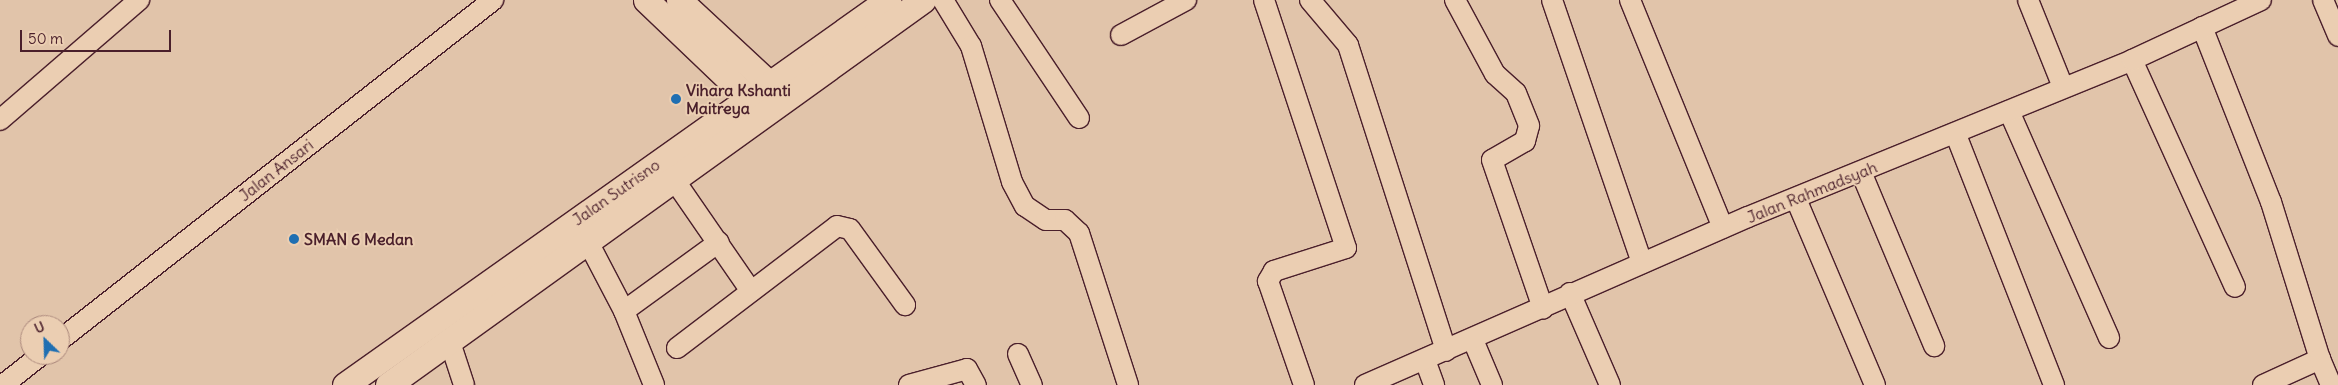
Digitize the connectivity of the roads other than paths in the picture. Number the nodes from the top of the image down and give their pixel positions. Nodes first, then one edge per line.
1 (139, 0) edge
2 (493, 0) edge
3 (646, 0) edge
4 (679, 0) edge
5 (888, 0) edge
6 (923, 0) edge
7 (943, 0) edge
8 (1000, 0) edge
9 (1186, 0) edge
10 (1264, 0) edge
11 (1310, 0) edge
12 (1455, 0) edge
13 (1552, 0) edge
14 (1630, 0) edge
15 (2028, 0) edge
16 (2261, 0) edge
17 (2323, 0) edge
18 (2238, 4) edge
19 (2202, 27) junction
20 (1122, 35) dead end
21 (2338, 36) edge
22 (2132, 60) junction
23 (2063, 87) junction
24 (759, 89) junction
25 (786, 100) junction
26 (2009, 111) junction
27 (766, 115) junction
28 (1079, 118) dead end
29 (0, 120) edge
30 (1956, 135) junction
31 (1860, 172) junction
32 (675, 181) junction
33 (1796, 199) junction
34 (1723, 228) junction
35 (588, 242) junction
36 (719, 242) junction
37 (1642, 263) junction
38 (2235, 287) dead end
39 (751, 290) junction
40 (1570, 293) junction
41 (905, 305) dead end
42 (1543, 308) junction
43 (624, 311) junction
44 (70, 332) edge
45 (2108, 338) dead end
46 (448, 339) junction
47 (1473, 340) junction
48 (1934, 346) dead end
49 (677, 348) dead end
50 (1446, 351) junction
51 (1018, 354) dead end
52 (2320, 359) junction
53 (1426, 360) junction
54 (28, 365) edge
55 (1374, 383) edge
56 (3, 385) edge
57 (346, 385) edge
58 (388, 385) edge
59 (464, 385) edge
60 (654, 385) edge
61 (909, 385) edge
62 (976, 385) edge
63 (1032, 385) edge
64 (1128, 385) edge
65 (1304, 385) edge
66 (1434, 385) edge
67 (1492, 385) edge
68 (1610, 385) edge
69 (1875, 385) edge
70 (2054, 385) edge
71 (2263, 385) edge
72 (2331, 385) edge

1 - 29 street
2 - 44 street, Jalan Ansari
3 - 24 main road
4 - 24 main road
5 - 24 main road, Jalan Sutrisno
6 - 25 main road, Jalan Sutrisno
7 - 64 street
8 - 28 street
9 - 20 street
10 - 65 street
11 - 50 street
12 - 42 street
13 - 37 street
14 - 34 street
15 - 23 street
16 - 18 street, Jalan Rahmadsyah
17 - 21 street
18 - 19 street, Jalan Rahmadsyah
19 - 22 street, Jalan Rahmadsyah
19 - 52 street
22 - 23 street, Jalan Rahmadsyah
22 - 38 street
23 - 26 street, Jalan Rahmadsyah
24 - 25 main road
24 - 27 main road
24 - 57 main road, Jalan Sutrisno
25 - 27 main road, Jalan Sutrisno
26 - 30 street, Jalan Rahmadsyah
26 - 45 street
27 - 32 main road, Jalan Sutrisno
30 - 31 street, Jalan Rahmadsyah
30 - 70 street
31 - 33 street, Jalan Rahmadsyah
31 - 48 street
32 - 35 main road, Jalan Sutrisno
32 - 36 street
33 - 34 street, Jalan Rahmadsyah
33 - 69 street
34 - 37 street, Jalan Rahmadsyah
35 - 43 street
35 - 46 main road, Jalan Sutrisno
36 - 39 street
36 - 43 street
37 - 40 street, Jalan Rahmadsyah
39 - 41 street
39 - 49 street
40 - 42 street, Jalan Rahmadsyah
40 - 68 street
42 - 47 street, Jalan Rahmadsyah
43 - 60 street
46 - 58 main road, Jalan Sutrisno
46 - 59 street
47 - 50 street, Jalan Rahmadsyah
47 - 67 street
50 - 53 street, Jalan Rahmadsyah
51 - 63 street
52 - 71 street
52 - 72 street
53 - 55 street, Jalan Rahmadsyah
53 - 66 street
54 - 56 street
61 - 62 street

